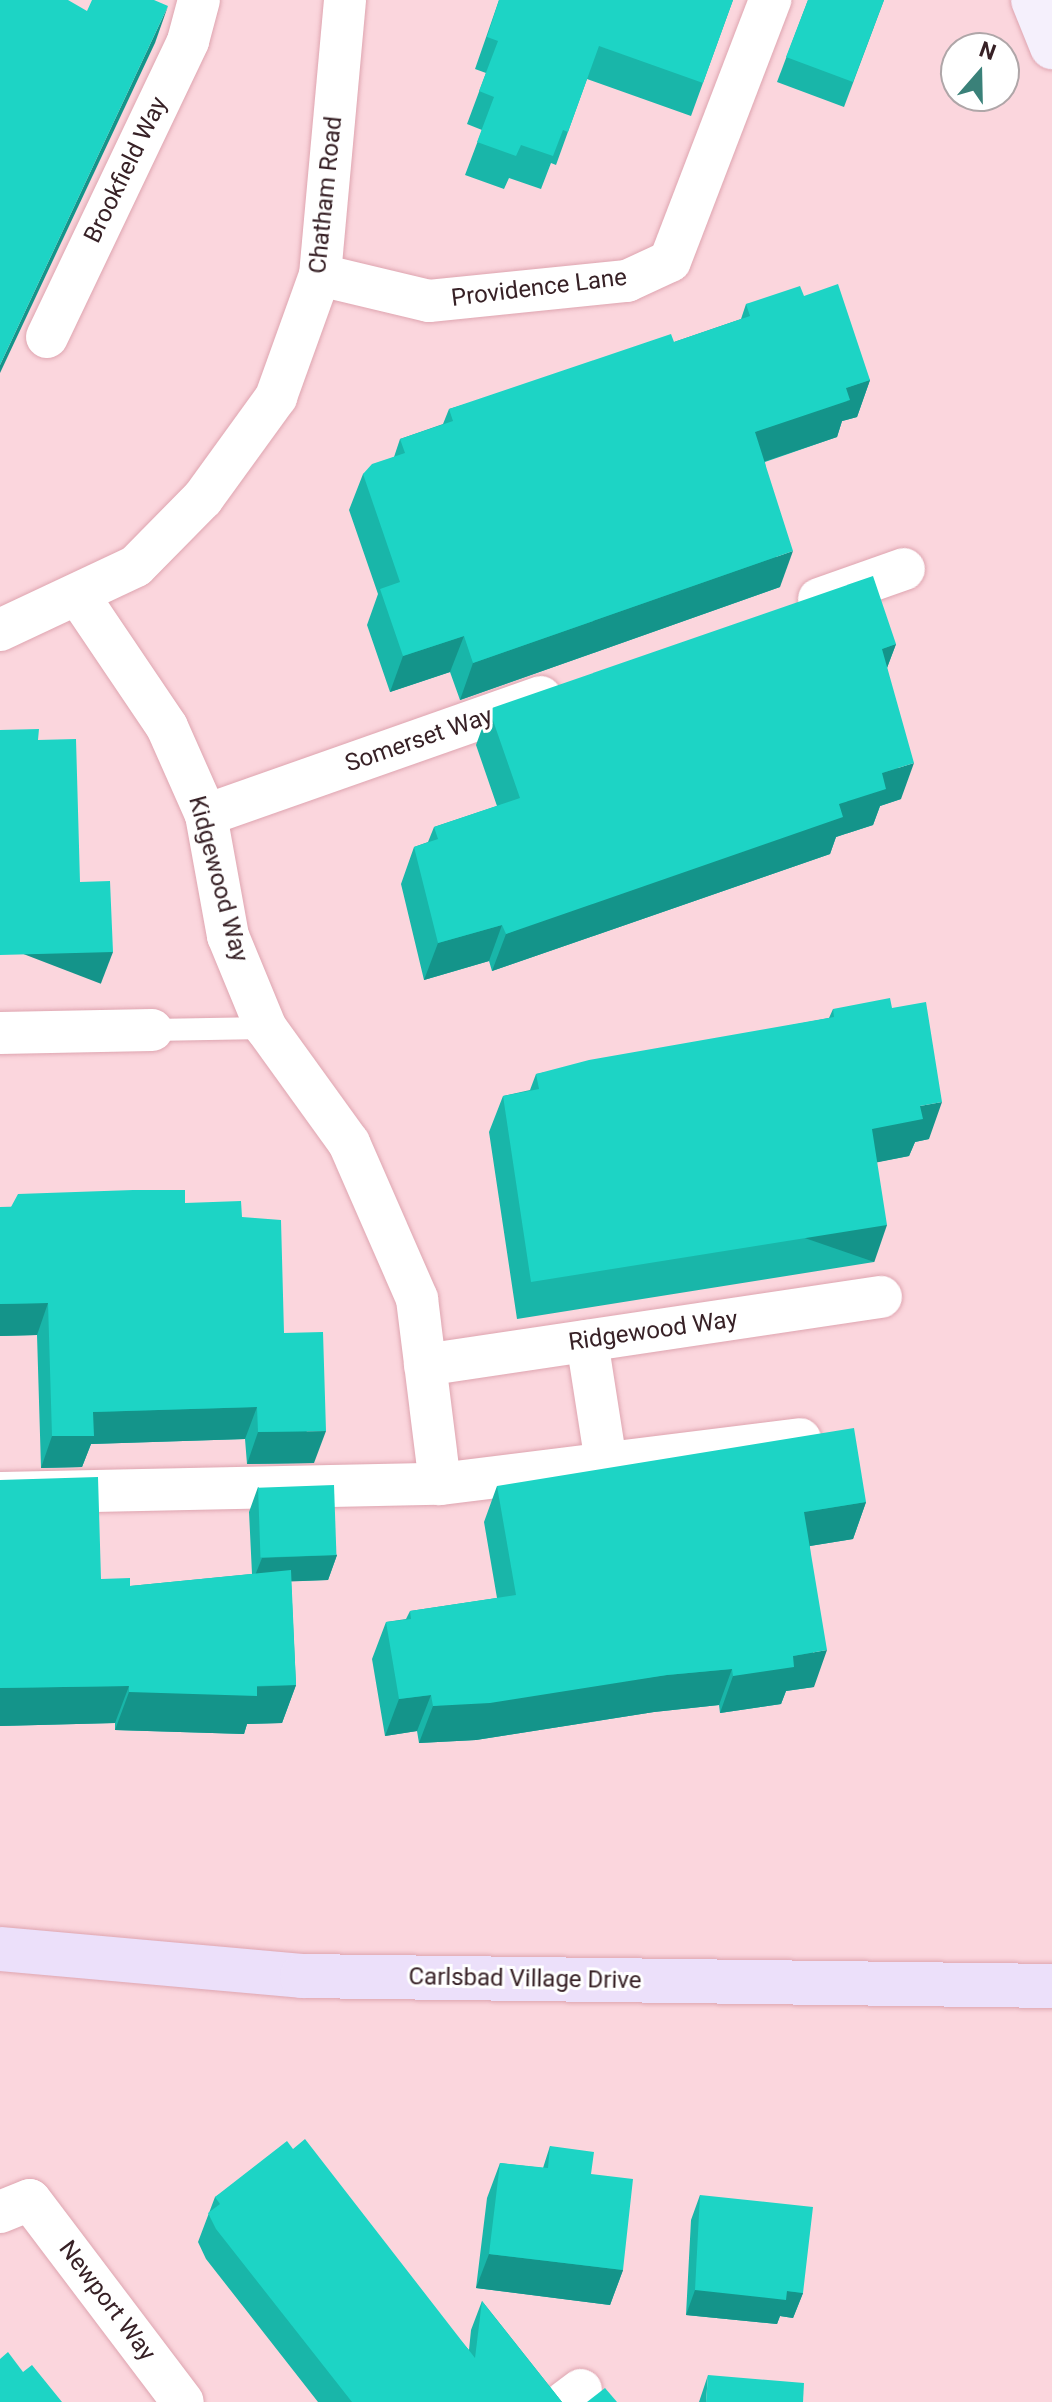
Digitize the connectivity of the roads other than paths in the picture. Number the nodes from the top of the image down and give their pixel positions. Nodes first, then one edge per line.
1 (199, 0) edge
2 (345, 0) edge
3 (770, 0) edge
4 (1033, 0) edge
5 (1052, 47) edge
6 (320, 275) junction
7 (47, 337) dead end
8 (904, 569) dead end
9 (78, 595) junction
10 (785, 611) edge
11 (0, 630) edge
12 (578, 684) edge
13 (206, 815) junction
14 (266, 1028) junction
15 (152, 1030) joint
16 (0, 1033) edge
17 (881, 1297) dead end
18 (587, 1341) junction
19 (425, 1365) junction
20 (836, 1434) edge
21 (606, 1463) junction
22 (440, 1484) junction
23 (0, 1493) edge
24 (0, 1949) edge
25 (1052, 1986) edge
26 (15, 2206) edge
27 (183, 2402) edge

1 - 7 street, Brookfield Way
2 - 6 street, Chatham Road
3 - 6 street, Providence Lane
4 - 5 main road
6 - 9 street, Chatham Road
8 - 10 street
9 - 11 street, Chatham Road
9 - 13 street, Kidgewood Way
12 - 13 street, Somerset Way
13 - 14 street, Kidgewood Way
14 - 15 lane
14 - 19 street, Kidgewood Way
15 - 16 street
17 - 18 street, Ridgewood Way
18 - 19 street, Ridgewood Way
18 - 21 street
19 - 22 street, Kidgewood Way
20 - 21 street
21 - 22 street
22 - 23 street
24 - 25 main road, Carlsbad Village Drive
26 - 27 street, Newport Way

